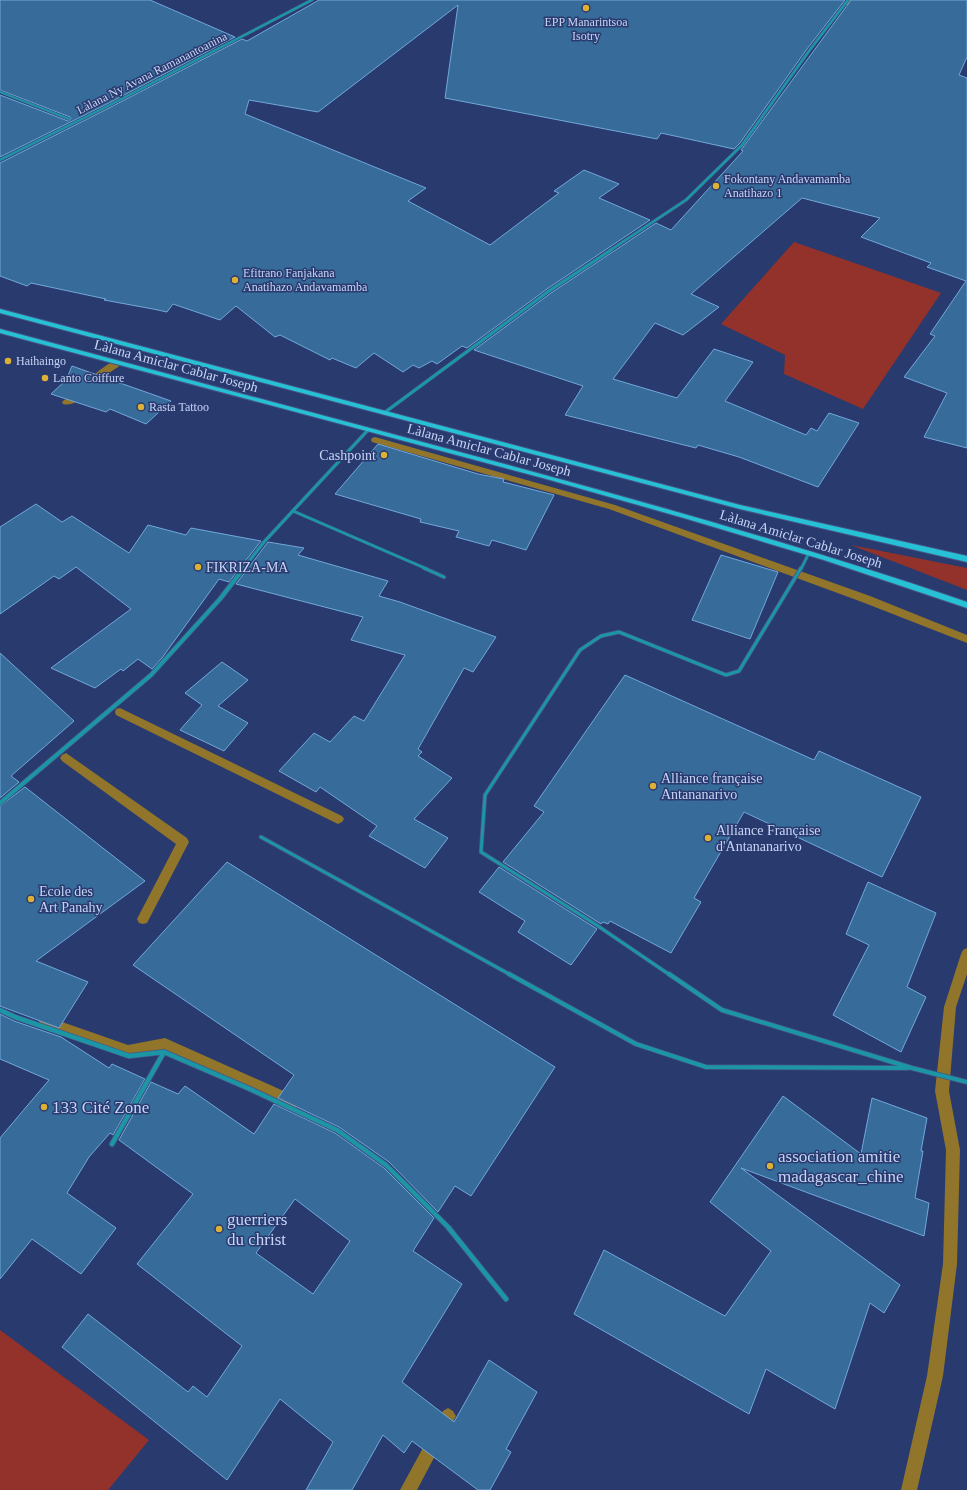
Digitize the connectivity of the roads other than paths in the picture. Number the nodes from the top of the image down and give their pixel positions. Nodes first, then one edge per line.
1 (312, 0) edge
2 (848, 0) edge
3 (0, 92) edge
4 (68, 119) dead end
5 (0, 160) edge
6 (0, 312) edge
7 (0, 331) edge
8 (384, 412) junction
9 (368, 430) junction
10 (293, 511) junction
11 (809, 553) junction
12 (967, 559) edge
13 (444, 577) dead end
14 (967, 605) edge
15 (0, 803) edge
16 (261, 837) dead end
17 (0, 1010) edge
18 (164, 1052) junction
19 (912, 1068) junction
20 (966, 1081) edge
21 (112, 1144) dead end
22 (506, 1299) dead end

1 - 5 street, Làlana Ny Avana Ramanantoanina
2 - 8 street
3 - 4 lane
6 - 8 main road, Làlana Amiclar Cablar Joseph
7 - 9 main road, Làlana Amiclar Cablar Joseph
8 - 12 main road, Làlana Amiclar Cablar Joseph
9 - 10 street
9 - 11 main road, Làlana Amiclar Cablar Joseph
10 - 13 lane
10 - 15 street
11 - 14 main road, Làlana Amiclar Cablar Joseph
11 - 19 lane
16 - 19 lane
17 - 18 street
18 - 21 street
18 - 22 street
19 - 20 lane

